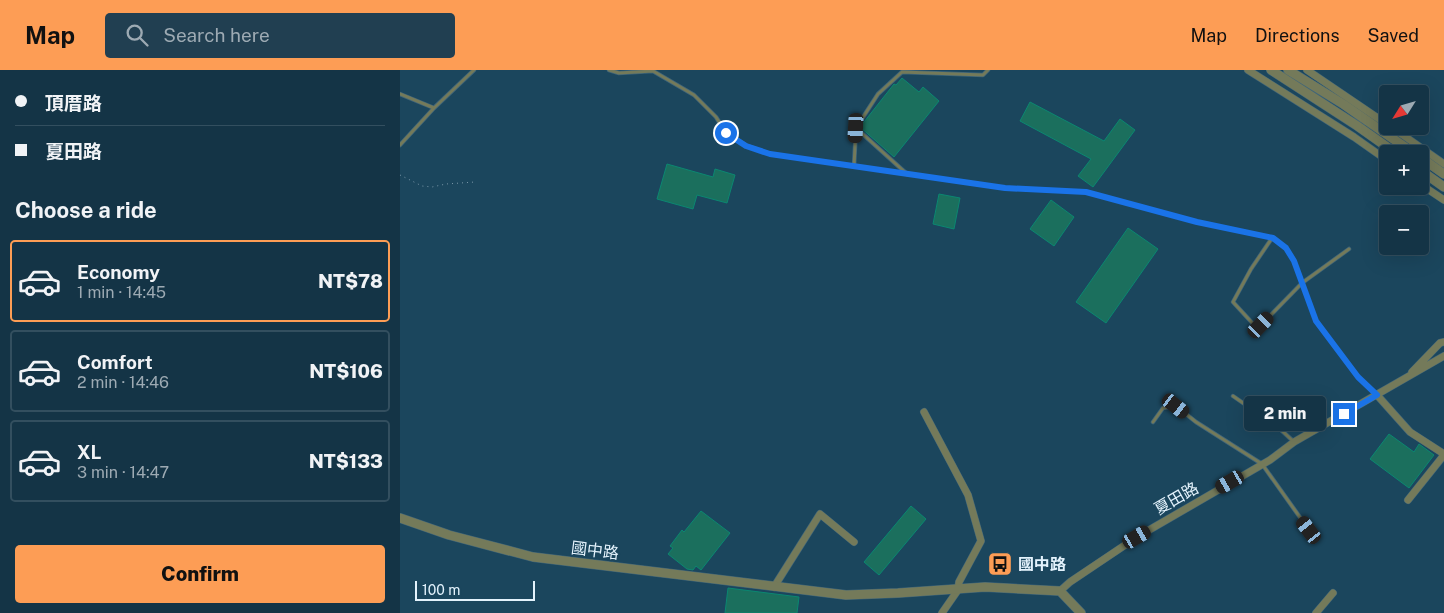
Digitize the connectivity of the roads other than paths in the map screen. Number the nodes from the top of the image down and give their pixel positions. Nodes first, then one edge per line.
1 (474, 70) edge
2 (609, 70) edge
3 (988, 70) edge
4 (1248, 70) edge
5 (1271, 70) edge
6 (1288, 70) edge
7 (1307, 70) edge
8 (400, 94) edge
9 (434, 108) junction
10 (1379, 119) edge
11 (856, 128) junction
12 (1402, 135) edge
13 (400, 145) edge
14 (1384, 145) edge
15 (1402, 145) edge
16 (1379, 155) edge
17 (1429, 163) edge
18 (1444, 164) edge
19 (854, 166) junction
20 (908, 174) junction
21 (1444, 174) edge
22 (1429, 176) edge
23 (1444, 187) edge
24 (1429, 190) edge
25 (1444, 200) edge
26 (1272, 238) junction
27 (1349, 249) dead end
28 (1302, 283) junction
29 (1444, 342) edge
30 (1444, 356) edge
31 (1412, 374) junction
32 (1377, 395) junction
33 (1233, 396) dead end
34 (924, 412) dead end
35 (1153, 422) dead end
36 (1294, 442) junction
37 (1444, 454) edge
38 (1262, 464) junction
39 (1408, 500) dead end
40 (400, 518) edge
41 (1309, 530) dead end
42 (854, 542) dead end
43 (774, 586) junction
44 (958, 590) junction
45 (1060, 591) junction
46 (1333, 593) dead end
47 (942, 613) edge
48 (1081, 613) edge
49 (1316, 613) edge

1 - 9 lane
2 - 19 lane
3 - 11 lane
4 - 16 street
5 - 14 street
6 - 15 street
7 - 10 street
8 - 9 lane
9 - 13 lane
11 - 19 lane
11 - 20 lane
12 - 18 street
17 - 21 street
19 - 20 lane
20 - 26 lane
22 - 23 street
24 - 25 street
26 - 28 lane
26 - 28 lane
27 - 28 lane
28 - 32 lane
29 - 31 street
30 - 31 street, 夏田路
31 - 32 street, 夏田路
32 - 36 street, 夏田路
32 - 37 street
33 - 36 lane
34 - 44 street
35 - 38 lane
36 - 38 street, 夏田路
37 - 39 street
38 - 41 lane
38 - 45 street, 夏田路
40 - 43 street, 國中路
42 - 43 street
43 - 44 street, 國中路
44 - 45 street, 國中路
44 - 47 street
45 - 48 street
46 - 49 street

